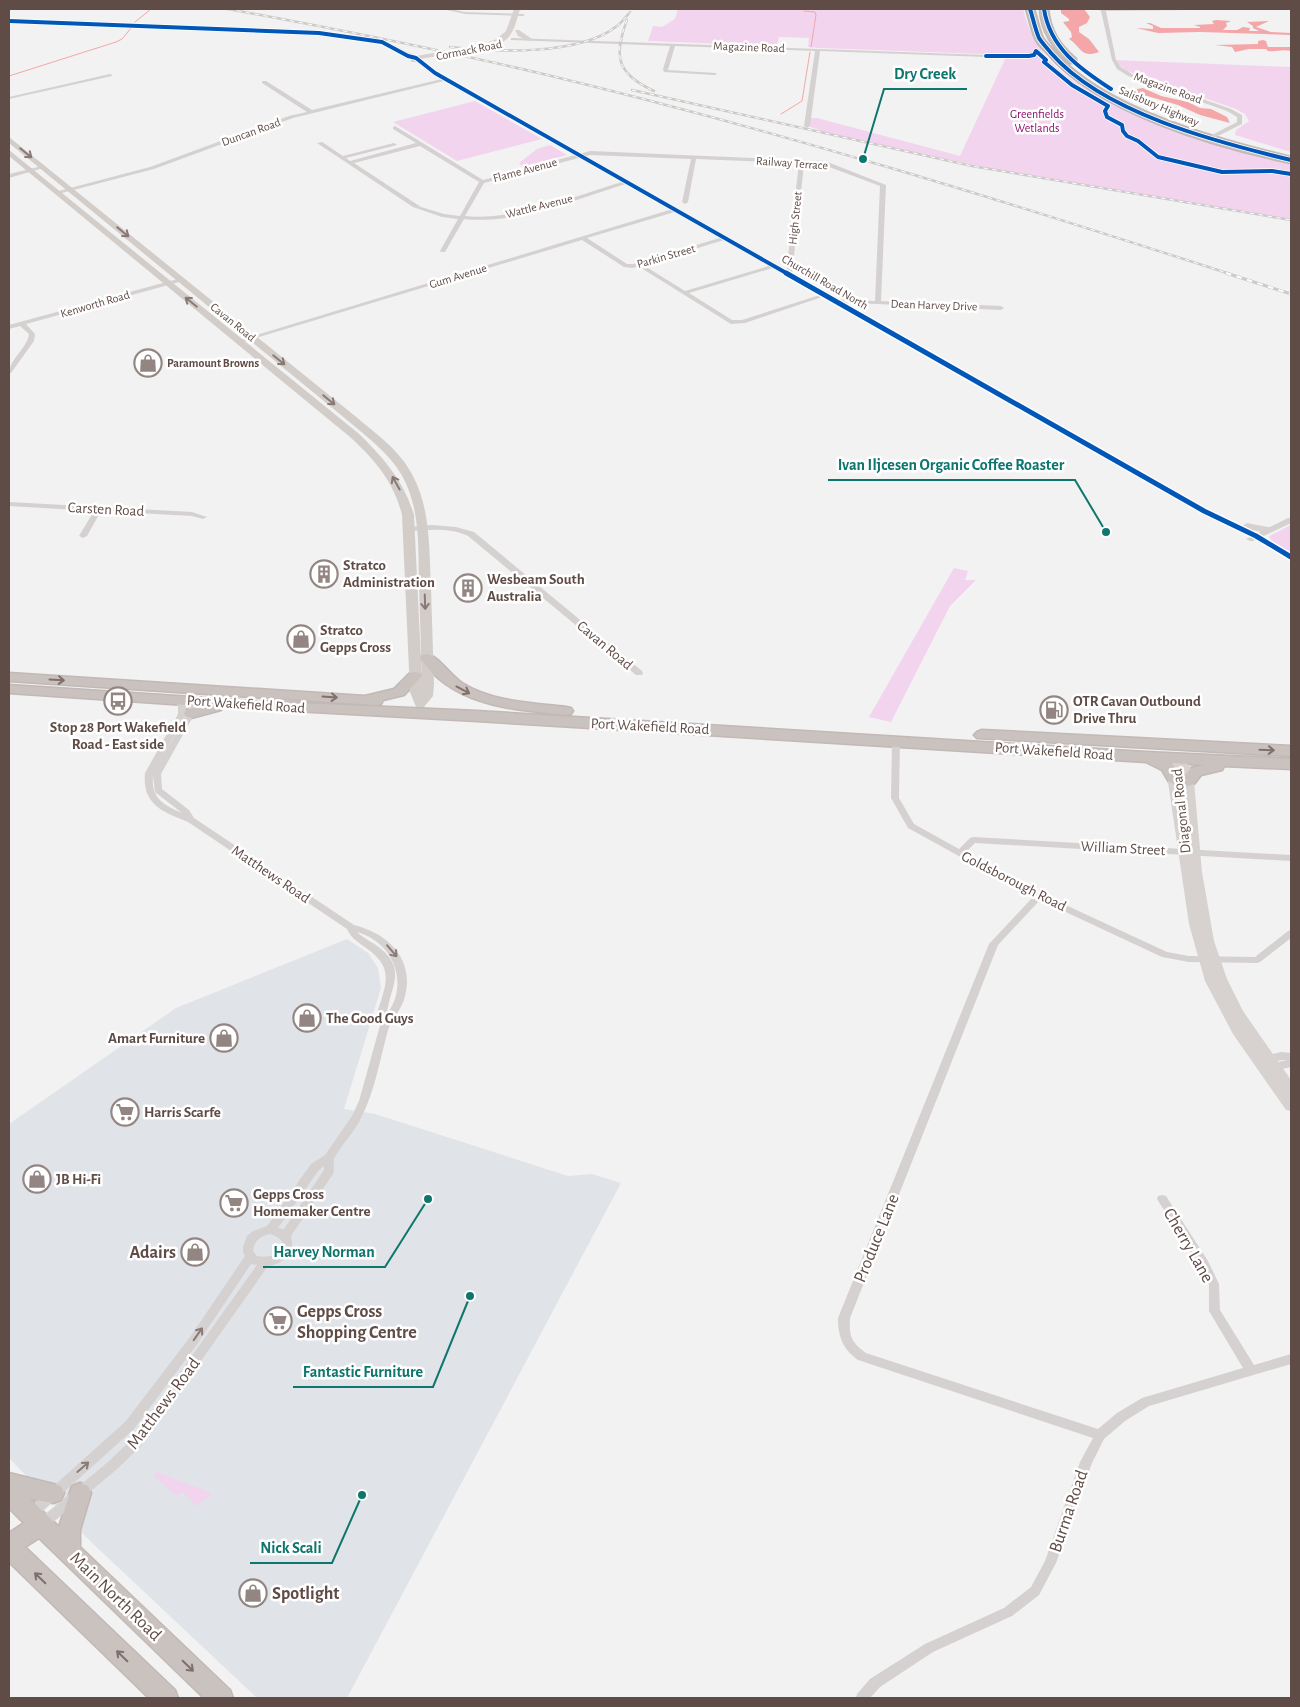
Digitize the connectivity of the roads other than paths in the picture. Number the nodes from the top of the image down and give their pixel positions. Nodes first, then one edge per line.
1 (444, 9) edge
2 (1030, 9) edge
3 (1044, 9) edge
4 (1190, 9) edge
5 (1101, 10) edge
6 (516, 12) edge
7 (524, 12) edge
8 (9, 21) edge
9 (517, 31) junction
10 (507, 33) junction
11 (333, 35) junction
12 (513, 39) junction
13 (530, 39) junction
14 (673, 44) junction
15 (488, 45) junction
16 (818, 50) junction
17 (404, 54) junction
18 (986, 56) dead end
19 (424, 59) junction
20 (415, 60) junction
21 (435, 72) junction
22 (714, 74) dead end
23 (110, 75) dead end
24 (446, 79) junction
25 (264, 82) dead end
26 (9, 98) edge
27 (311, 112) junction
28 (807, 126) dead end
29 (395, 128) dead end
30 (1214, 136) junction
31 (9, 139) edge
32 (413, 140) junction
33 (320, 143) dead end
34 (420, 144) junction
35 (9, 152) edge
36 (1291, 154) edge
37 (580, 155) junction
38 (694, 157) junction
39 (342, 158) junction
40 (1291, 160) edge
41 (802, 162) junction
42 (349, 163) junction
43 (44, 167) junction
44 (32, 170) junction
45 (9, 176) edge
46 (482, 182) junction
47 (627, 182) junction
48 (70, 189) junction
49 (58, 192) junction
50 (684, 202) dead end
51 (676, 210) junction
52 (462, 217) junction
53 (583, 238) junction
54 (725, 238) junction
55 (443, 251) dead end
56 (640, 265) junction
57 (774, 266) junction
58 (789, 274) junction
59 (182, 280) junction
60 (169, 284) junction
61 (684, 293) junction
62 (825, 295) junction
63 (837, 301) junction
64 (878, 303) junction
65 (1000, 308) dead end
66 (22, 324) junction
67 (9, 327) edge
68 (252, 338) junction
69 (240, 342) junction
70 (9, 372) edge
71 (285, 378) junction
72 (306, 382) junction
73 (351, 418) junction
74 (338, 422) junction
75 (9, 504) edge
76 (99, 509) junction
77 (1204, 511) junction
78 (203, 517) dead end
79 (1291, 520) edge
80 (1232, 524) junction
81 (423, 528) junction
82 (409, 529) junction
83 (1268, 530) junction
84 (82, 536) dead end
85 (1253, 537) junction
86 (1291, 557) edge
87 (1291, 563) edge
88 (427, 658) junction
89 (639, 673) dead end
90 (415, 676) junction
91 (9, 677) edge
92 (136, 684) junction
93 (9, 689) edge
94 (178, 699) junction
95 (366, 700) junction
96 (420, 704) junction
97 (193, 706) junction
98 (334, 709) junction
99 (597, 714) junction
100 (477, 716) junction
101 (725, 720) junction
102 (763, 732) junction
103 (1037, 738) junction
104 (896, 740) junction
105 (1243, 749) junction
106 (1146, 757) junction
107 (1177, 758) junction
108 (1289, 759) edge
109 (1181, 780) junction
110 (191, 820) junction
111 (1190, 852) junction
112 (960, 853) junction
113 (1291, 858) edge
114 (1040, 896) junction
115 (1291, 933) edge
116 (1209, 959) junction
117 (1291, 1057) edge
118 (1266, 1064) junction
119 (1291, 1064) edge
120 (1290, 1084) edge
121 (1291, 1106) edge
122 (329, 1158) junction
123 (1162, 1199) dead end
124 (270, 1230) junction
125 (285, 1236) junction
126 (250, 1257) junction
127 (264, 1263) junction
128 (1291, 1359) edge
129 (1251, 1371) junction
130 (1100, 1435) junction
131 (9, 1484) edge
132 (53, 1493) junction
133 (80, 1493) junction
134 (9, 1494) edge
135 (36, 1520) junction
136 (9, 1546) edge
137 (69, 1551) junction
138 (166, 1698) edge
139 (222, 1698) edge
140 (862, 1698) edge

1 - 6 street
2 - 30 highway, Salisbury Highway
3 - 30 highway, Salisbury Highway
4 - 5 street
5 - 30 street, Magazine Road
6 - 7 street
6 - 10 street, Cormack Road
7 - 9 street, Cormack Road
8 - 11 street, Churchill Road North
9 - 12 street, Cormack Road
9 - 13 street
10 - 12 street
10 - 15 street, Cormack Road
11 - 17 street, Churchill Road North
11 - 20 street, Churchill Road North
12 - 13 street, Magazine Road
12 - 15 street
12 - 19 street, Cormack Road
13 - 14 street, Magazine Road
14 - 16 street, Magazine Road
14 - 22 street
15 - 19 street, Cormack Road
16 - 18 street, Magazine Road
16 - 28 street
17 - 19 street
17 - 20 street, Churchill Road North
19 - 20 street, Churchill Road North
19 - 21 street, Churchill Road North
20 - 21 street, Churchill Road North
21 - 24 street, Churchill Road North
23 - 26 street
24 - 27 street, Duncan Road
24 - 37 street, Churchill Road North
25 - 27 street
27 - 48 street, Duncan Road
29 - 32 street, Flame Avenue
30 - 36 highway, Salisbury Highway
30 - 40 highway, Salisbury Highway
31 -> 43 main road, Cavan Road
32 - 34 street, Flame Avenue
32 - 39 street
33 - 39 street, Wattle Avenue
34 - 42 street
34 - 46 street, Flame Avenue
35 - 44 main road, Cavan Road
37 - 38 street, Railway Terrace
37 - 46 street, Flame Avenue
37 - 47 street, Churchill Road North
38 - 41 street, Railway Terrace
38 - 50 street
39 - 42 street, Wattle Avenue
41 - 58 street, High Street
41 - 64 street, Railway Terrace
42 - 52 street, Wattle Avenue
43 - 44 street
43 - 48 main road, Cavan Road
44 - 45 street
44 - 49 main road, Cavan Road
46 - 52 street
47 - 51 street, Churchill Road North
47 - 52 street, Wattle Avenue
48 - 49 street, Duncan Road
48 -> 59 main road, Cavan Road
49 - 60 main road, Cavan Road
51 - 53 street, Gum Avenue
51 - 54 street, Churchill Road North
52 - 55 street
53 - 56 street, Parkin Street
53 - 68 street, Gum Avenue
54 - 56 street, Parkin Street
54 - 57 street, Churchill Road North
56 - 61 street
57 - 58 street, Churchill Road North
57 - 61 street
58 - 62 street, Churchill Road North
59 - 60 street, Kenworth Road
59 - 68 main road, Cavan Road
60 - 66 street, Kenworth Road
69 -> 60 main road, Cavan Road
61 - 62 street
62 - 63 street, Churchill Road North
63 - 64 street, Dean Harvey Drive
63 - 77 street, Churchill Road North
64 - 65 street, Dean Harvey Drive
66 - 67 street, Kenworth Road
66 - 70 street
68 - 69 street, Gum Avenue
68 -> 72 main road, Cavan Road
69 - 71 main road, Cavan Road
71 - 72 main road
71 - 74 main road, Cavan Road
72 -> 73 main road, Cavan Road
73 - 74 main road
73 - 81 main road, Cavan Road
82 -> 74 main road, Cavan Road
75 - 76 street, Carsten Road
76 - 78 street, Carsten Road
76 - 84 street
77 - 80 street, Churchill Road North
77 - 85 street, Churchill Road North
79 - 83 street
80 - 83 street
80 - 85 street, Churchill Road North
81 - 82 street, Cavan Road
81 -> 88 main road, Cavan Road
81 - 89 street, Cavan Road
82 - 90 main road, Cavan Road
83 - 85 street
85 - 86 street, Churchill Road North
85 - 87 street, Churchill Road North
88 - 96 main road, Cavan Road
88 -> 99 highway
90 - 95 highway
90 - 96 main road, Cavan Road
91 -> 92 highway, Port Wakefield Road
92 -> 95 highway, Port Wakefield Road
92 - 97 highway
93 - 94 highway, Port Wakefield Road
94 - 97 highway, Port Wakefield Road
94 - 110 street, Matthews Road
95 - 96 highway, Port Wakefield Road
96 - 98 highway
96 - 99 highway, Port Wakefield Road
96 - 100 highway
97 - 98 highway, Port Wakefield Road
97 - 110 street, Matthews Road
98 - 100 highway, Port Wakefield Road
99 - 101 highway, Port Wakefield Road
100 - 102 highway, Port Wakefield Road
101 - 102 highway
101 - 103 highway, Port Wakefield Road
102 - 104 highway, Port Wakefield Road
103 - 105 highway, Port Wakefield Road
103 - 107 highway
104 - 106 highway, Port Wakefield Road
104 - 112 street, Goldsborough Road
105 - 107 highway
105 -> 108 highway, Port Wakefield Road
106 - 107 highway, Port Wakefield Road
106 - 109 highway
107 - 108 highway, Port Wakefield Road
107 - 109 street, Diagonal Road
108 - 109 highway
109 - 111 street, Diagonal Road
110 - 122 street, Matthews Road
111 - 112 street, William Street
111 - 113 street, William Street
111 - 116 street, Diagonal Road
112 - 114 street, Goldsborough Road
114 - 116 street, Goldsborough Road
114 - 130 street, Produce Lane
115 - 116 street, Goldsborough Road
116 - 118 street, Diagonal Road
117 - 118 street
118 - 119 street
118 - 120 street, Diagonal Road
118 - 121 street, Diagonal Road
122 - 124 street, Matthews Road
122 - 125 street, Matthews Road
123 - 129 street, Cherry Lane
124 - 125 street
124 - 126 street
125 - 127 street
126 - 127 street
132 -> 126 street, Matthews Road
127 - 133 street, Matthews Road
128 - 129 street, Burma Road
129 - 130 street, Burma Road
130 - 140 street, Burma Road
131 - 132 highway
132 - 135 street, Matthews Road
133 - 135 street, Matthews Road
133 - 137 highway
134 - 135 highway, Main North Road
135 - 136 highway
135 - 137 highway, Main North Road
138 -> 136 highway
137 -> 139 highway, Main North Road

